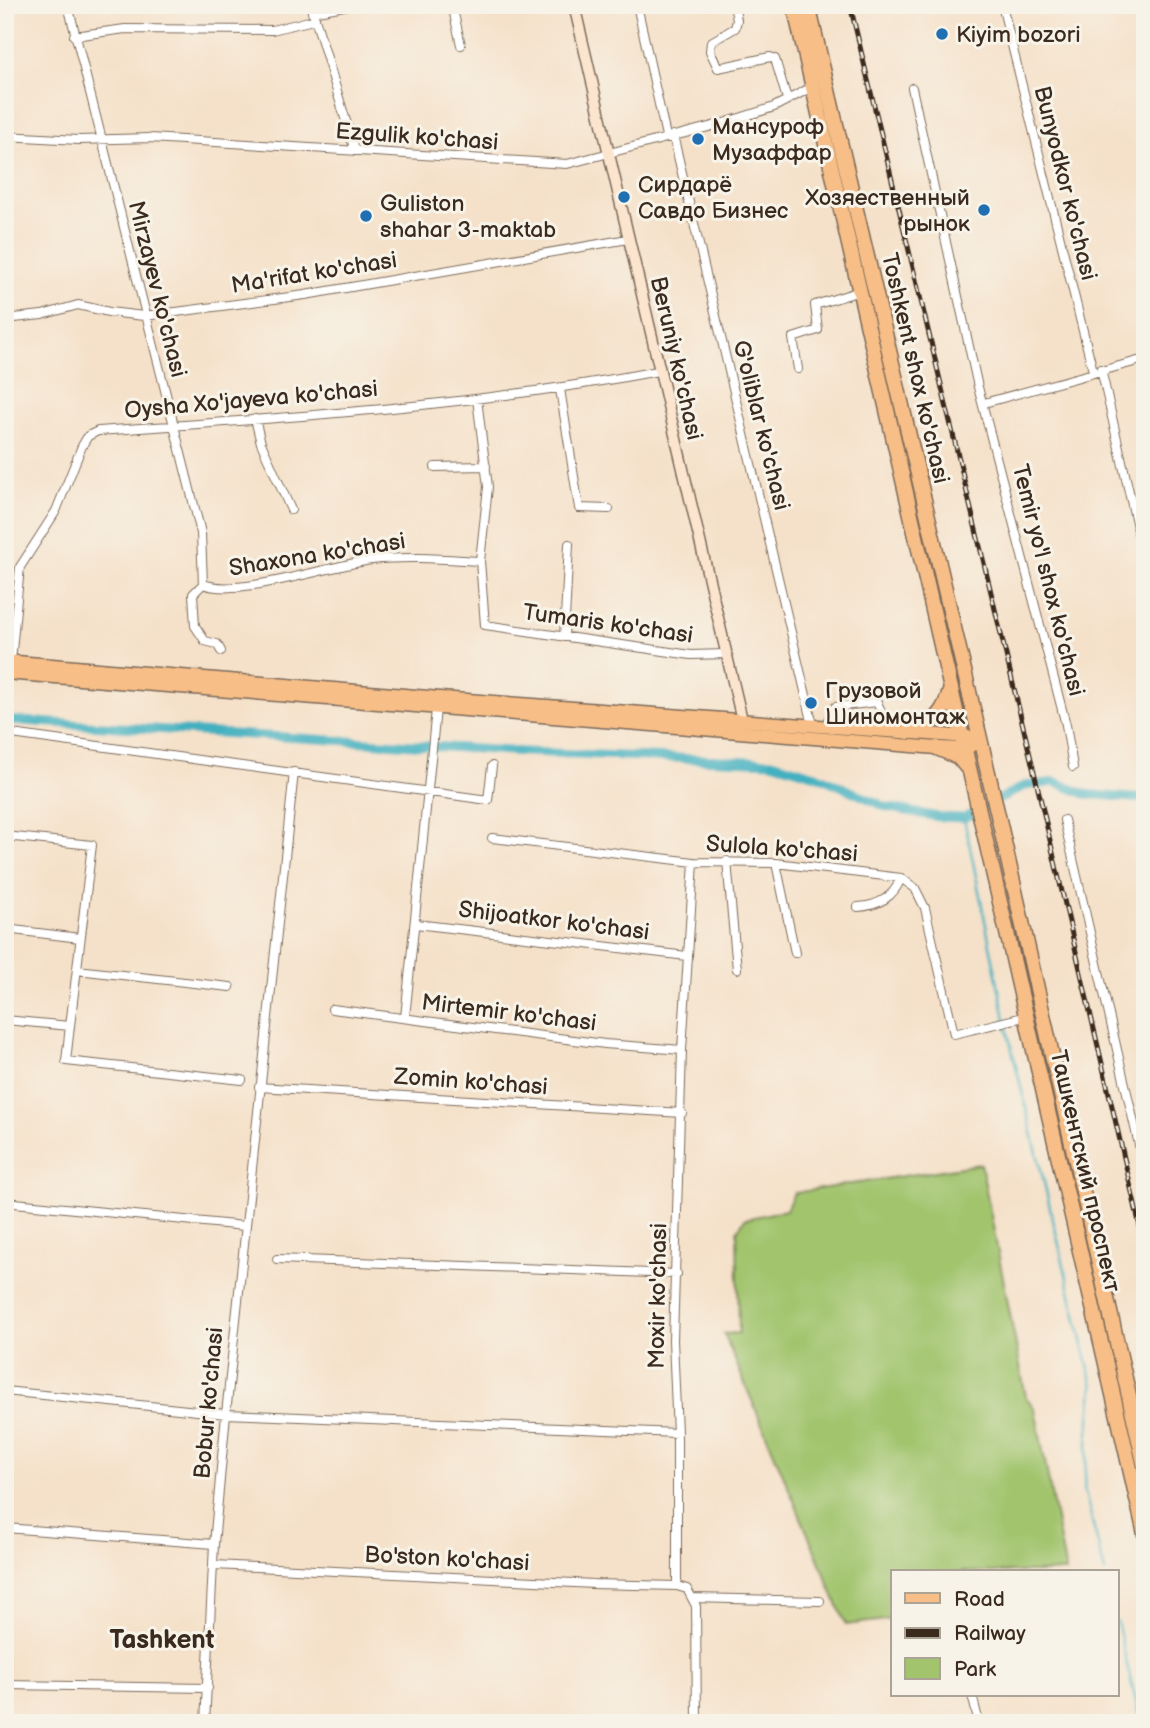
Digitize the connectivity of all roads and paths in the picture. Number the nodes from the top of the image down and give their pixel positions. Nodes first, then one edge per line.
1 (68, 5) edge
2 (349, 5) edge
3 (452, 5) edge
4 (574, 5) edge
5 (637, 5) edge
6 (734, 5) edge
7 (794, 5) edge
8 (808, 5) edge
9 (1002, 5) edge
10 (312, 12) edge
11 (75, 36) junction
12 (461, 45) dead end
13 (814, 86) junction
14 (912, 88) dead end
15 (787, 99) junction
16 (5, 136) edge
17 (669, 136) junction
18 (100, 138) junction
19 (355, 151) junction
20 (608, 155) junction
21 (628, 239) junction
22 (860, 291) junction
23 (145, 316) junction
24 (5, 319) edge
25 (1145, 359) edge
26 (798, 369) dead end
27 (1097, 370) junction
28 (659, 371) junction
29 (560, 389) junction
30 (477, 399) junction
31 (984, 403) junction
32 (255, 419) junction
33 (173, 426) junction
34 (486, 466) junction
35 (435, 467) dead end
36 (608, 509) dead end
37 (291, 510) dead end
38 (569, 544) dead end
39 (480, 561) junction
40 (1145, 562) edge
41 (203, 584) junction
42 (564, 637) junction
43 (221, 651) dead end
44 (726, 654) junction
45 (7, 665) edge
46 (958, 684) junction
47 (436, 709) junction
48 (742, 720) junction
49 (819, 726) junction
50 (889, 731) junction
51 (909, 732) junction
52 (5, 733) edge
53 (979, 740) junction
54 (964, 742) junction
55 (937, 748) junction
56 (492, 766) dead end
57 (1073, 767) dead end
58 (293, 772) junction
59 (972, 776) junction
60 (429, 792) junction
61 (1064, 820) dead end
62 (5, 836) edge
63 (492, 838) dead end
64 (727, 861) junction
65 (694, 862) junction
66 (776, 863) junction
67 (901, 878) junction
68 (858, 907) dead end
69 (416, 923) junction
70 (5, 929) edge
71 (80, 938) junction
72 (795, 953) dead end
73 (687, 956) junction
74 (737, 969) dead end
75 (76, 970) junction
76 (230, 987) dead end
77 (332, 1010) dead end
78 (1028, 1016) junction
79 (405, 1018) junction
80 (5, 1020) edge
81 (70, 1026) junction
82 (682, 1050) junction
83 (242, 1080) dead end
84 (259, 1087) junction
85 (682, 1113) junction
86 (1145, 1171) edge
87 (5, 1202) edge
88 (244, 1226) junction
89 (277, 1259) dead end
90 (677, 1274) junction
91 (5, 1391) edge
92 (226, 1414) junction
93 (677, 1433) junction
94 (1145, 1467) edge
95 (5, 1528) edge
96 (1145, 1534) edge
97 (214, 1544) junction
98 (214, 1565) junction
99 (677, 1586) junction
100 (692, 1598) junction
101 (820, 1601) dead end
102 (5, 1685) edge
103 (208, 1688) junction
104 (972, 1696) edge
105 (205, 1723) edge
106 (696, 1723) edge
107 (979, 1723) edge

1 - 11 street, Mirzayev ko'chasi
2 - 10 street
3 - 12 street
4 - 20 street, Beruniy ko'chasi
5 - 17 street, G'oliblar ko'chasi
6 - 15 street
7 - 13 highway, Toshkent shox ko'chasi
8 - 46 highway, Toshkent shox ko'chasi
9 - 27 street, Bunyodkor ko'chasi
10 - 11 street
10 - 19 street
11 - 18 street, Mirzayev ko'chasi
13 - 15 street, Ezgulik ko'chasi
13 - 22 highway, Toshkent shox ko'chasi
14 - 31 street, Temir yo'l shox ko'chasi
15 - 17 street, Ezgulik ko'chasi
16 - 18 street, Ezgulik ko'chasi
17 - 20 street, Ezgulik ko'chasi
17 - 49 street, G'oliblar ko'chasi
18 - 19 street, Ezgulik ko'chasi
18 - 23 street, Mirzayev ko'chasi
19 - 20 street, Ezgulik ko'chasi
20 - 21 street, Beruniy ko'chasi
21 - 23 street, Ma'rifat ko'chasi
21 - 28 street, Beruniy ko'chasi
22 - 26 street
22 - 46 highway, Toshkent shox ko'chasi
23 - 24 street, Ma'rifat ko'chasi
23 - 33 street, Mirzayev ko'chasi
25 - 27 street
27 - 31 street
27 - 40 street, Bunyodkor ko'chasi
28 - 29 street, Oysha Xo'jayeva ko'chasi
28 - 44 street, Beruniy ko'chasi
29 - 30 street, Oysha Xo'jayeva ko'chasi
29 - 36 street
30 - 32 street, Oysha Xo'jayeva ko'chasi
30 - 34 street
31 - 57 street, Temir yo'l shox ko'chasi
32 - 33 street, Oysha Xo'jayeva ko'chasi
32 - 37 street
33 - 41 street, Mirzayev ko'chasi
33 - 45 street, Oysha Xo'jayeva ko'chasi
34 - 35 street
34 - 39 street
38 - 42 street
39 - 41 street, Shaxona ko'chasi
39 - 42 street, Tumaris ko'chasi
41 - 43 street, Mirzayev ko'chasi
42 - 44 street, Tumaris ko'chasi
44 - 48 street, Beruniy ko'chasi
45 - 47 main road
45 - 48 main road
46 - 51 highway
46 - 53 highway, Toshkent shox ko'chasi
46 - 54 highway, Ташкентский проспект
47 - 55 main road
47 - 60 street
48 - 49 main road
49 - 50 main road
49 - 50 street
50 - 51 main road
51 - 54 main road
52 - 58 street
53 - 54 main road
53 - 94 highway, Toshkent shox ko'chasi
54 - 55 main road
54 - 59 highway, Ташкентский проспект
55 - 59 highway
56 - 60 street
58 - 60 street
58 - 84 street, Bobur ko'chasi
59 - 78 highway, Ташкентский проспект
60 - 69 street
61 - 86 street
62 - 71 street
63 - 65 street, Sulola ko'chasi
64 - 65 street, Sulola ko'chasi
64 - 66 street, Sulola ko'chasi
64 - 74 street
65 - 73 street, Moxir ko'chasi
66 - 67 street, Sulola ko'chasi
66 - 72 street
67 - 68 street
67 - 78 street
69 - 73 street, Shijoatkor ko'chasi
69 - 79 street
70 - 71 street
71 - 75 street
73 - 82 street, Moxir ko'chasi
75 - 76 street
75 - 81 street
77 - 79 street, Mirtemir ko'chasi
78 - 96 highway, Ташкентский проспект
79 - 82 street, Mirtemir ko'chasi
80 - 81 street
81 - 83 street
82 - 85 street, Moxir ko'chasi
84 - 85 street, Zomin ko'chasi
84 - 88 street, Bobur ko'chasi
85 - 90 street, Moxir ko'chasi
87 - 88 street
88 - 92 street, Bobur ko'chasi
89 - 90 street
90 - 93 street, Moxir ko'chasi
91 - 92 street
92 - 93 street
92 - 97 street, Bobur ko'chasi
93 - 99 street, Moxir ko'chasi
95 - 97 street
97 - 98 street, Bobur ko'chasi
98 - 99 street, Bo'ston ko'chasi
98 - 103 street, Bobur ko'chasi
99 - 100 street
100 - 101 street
100 - 106 street
102 - 103 street
103 - 105 street, Bobur ko'chasi
104 - 107 street

